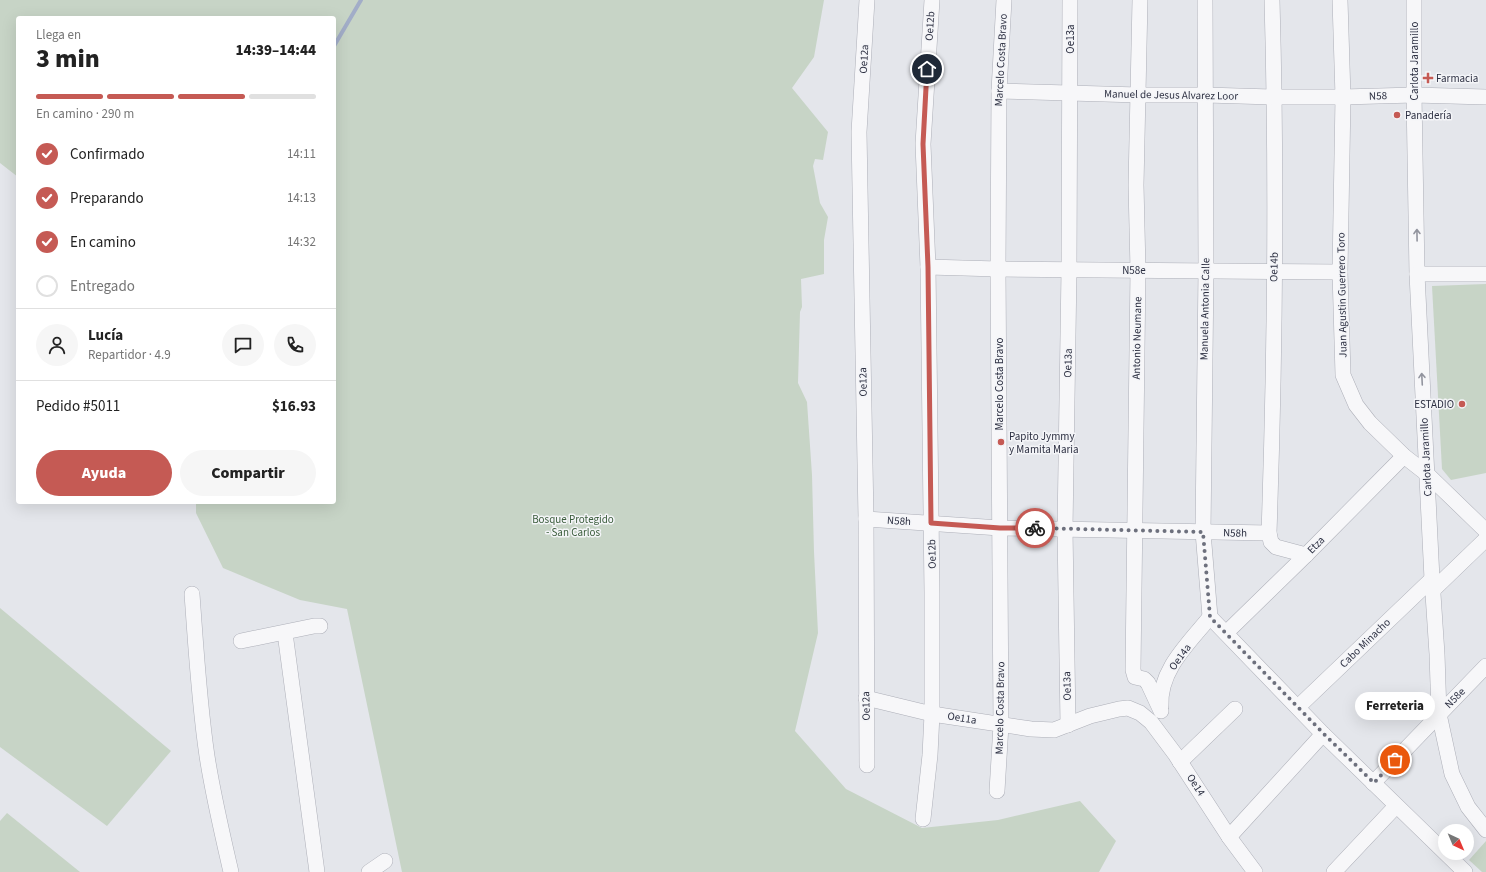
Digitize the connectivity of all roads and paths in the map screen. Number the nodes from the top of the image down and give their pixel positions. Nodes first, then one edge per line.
1 (867, 0) edge
2 (932, 0) edge
3 (1004, 0) edge
4 (1070, 0) edge
5 (1140, 0) edge
6 (1205, 0) edge
7 (1272, 0) edge
8 (1340, 0) edge
9 (1414, 0) edge
10 (999, 91) junction
11 (1070, 94) junction
12 (1206, 94) junction
13 (1139, 95) junction
14 (1414, 95) junction
15 (1275, 97) junction
16 (1343, 97) junction
17 (1486, 97) edge
18 (928, 267) junction
19 (998, 269) junction
20 (1070, 270) junction
21 (1138, 270) junction
22 (1206, 270) junction
23 (1274, 272) junction
24 (1340, 272) junction
25 (1417, 274) junction
26 (1486, 274) edge
27 (1404, 456) junction
28 (1427, 474) junction
29 (866, 519) junction
30 (931, 523) junction
31 (1000, 528) junction
32 (1066, 529) junction
33 (1134, 530) junction
34 (1486, 531) edge
35 (1203, 532) junction
36 (1269, 533) junction
37 (1486, 540) edge
38 (1306, 555) junction
39 (1432, 585) junction
40 (192, 594) dead end
41 (1210, 617) junction
42 (320, 626) dead end
43 (285, 633) junction
44 (1226, 633) junction
45 (241, 641) dead end
46 (1486, 666) edge
47 (866, 698) junction
48 (1298, 707) junction
49 (1128, 708) joint
50 (1235, 709) dead end
51 (1161, 711) junction
52 (932, 714) junction
53 (1439, 714) junction
54 (1001, 725) junction
55 (1068, 725) junction
56 (1324, 734) junction
57 (1172, 749) junction
58 (1180, 762) junction
59 (867, 765) dead end
60 (1374, 783) junction
61 (997, 791) dead end
62 (1396, 806) junction
63 (923, 819) dead end
64 (1485, 827) edge
65 (1229, 837) junction
66 (385, 861) dead end
67 (231, 872) edge
68 (317, 872) edge
69 (369, 872) edge
70 (1255, 872) edge
71 (1334, 872) edge
72 (1465, 872) edge

1 - 29 street, Oe12a
2 - 18 street, Oe12b
3 - 10 street, Marcelo Costa Bravo
4 - 11 street, Oe13a
5 - 13 street, Antonio Neumane
6 - 12 street, Manuela Antonia Calle
7 - 15 street, Oe14b
8 - 16 street, Juan Agustin Guerrero Toro
9 - 14 street, Carlota Jaramillo
10 - 11 street, Manuel de Jesus Alvarez Loor
10 - 19 street, Marcelo Costa Bravo
11 - 13 street, Manuel de Jesus Alvarez Loor
11 - 20 street, Oe13a
12 - 13 street, Manuel de Jesus Alvarez Loor
12 - 15 street, Manuel de Jesus Alvarez Loor
12 - 22 street, Manuela Antonia Calle
13 - 21 street, Antonio Neumane
14 - 16 street, N58
14 - 17 street
25 -> 14 street, Carlota Jaramillo
15 - 16 street, Manuel de Jesus Alvarez Loor
15 - 23 street, Oe14b
16 - 24 street, Juan Agustin Guerrero Toro
18 - 19 street, N58e
18 - 30 street, Oe12b
19 - 20 street, N58e
19 - 31 street, Marcelo Costa Bravo
20 - 21 street, N58e
20 - 32 street, Oe13a
21 - 22 street, N58e
21 - 33 street, Antonio Neumane
22 - 23 street, N58e
22 - 35 street, Manuela Antonia Calle
23 - 24 street, N58e
23 - 36 street, Oe14b
24 - 27 street, Juan Agustin Guerrero Toro
25 - 26 street
28 -> 25 street, Carlota Jaramillo
27 - 28 street, Juan Agustin Guerrero Toro
27 - 38 street, Etza
28 - 34 street, Juan Agustin Guerrero Toro
28 - 39 street, Carlota Jaramillo
29 - 30 street, N58h
29 - 47 street, Oe12a
30 - 31 street, N58h
30 - 52 street, Oe12b
31 - 32 street, N58h
31 - 54 street, Marcelo Costa Bravo
32 - 33 street, N58h
32 - 55 street, Oe13a
33 - 35 street, N58h
33 - 51 street, Antonio Neumane
35 - 36 street, N58h
35 - 41 street, Manuela Antonia Calle
36 - 38 street
37 - 39 street, Cabo Minacho
38 - 44 street, Etza
39 - 48 street, Cabo Minacho
39 - 53 street, Carlota Jaramillo
40 - 67 street
41 - 44 street
41 - 51 street, Oe14a
42 - 43 street
43 - 45 street
43 - 68 street
44 - 48 street
46 - 53 street, N58e
47 - 52 street, Oe11a
47 - 59 street, Oe12a
48 - 56 street
49 - 55 street, Oe11a
49 - 57 street, Oe14
50 - 58 street
51 - 57 street, Oe14a
52 - 54 street, Oe11a
52 - 63 street, Oe12b
53 - 60 street, N58e
53 - 64 street, Carlota Jaramillo
54 - 55 street, Oe11a
54 - 61 street, Marcelo Costa Bravo
56 - 60 street
56 - 65 street
57 - 58 street, Oe14
58 - 65 street, Oe14
60 - 62 street
62 - 71 street
62 - 72 street
65 - 70 street, Oe14
66 - 69 street

